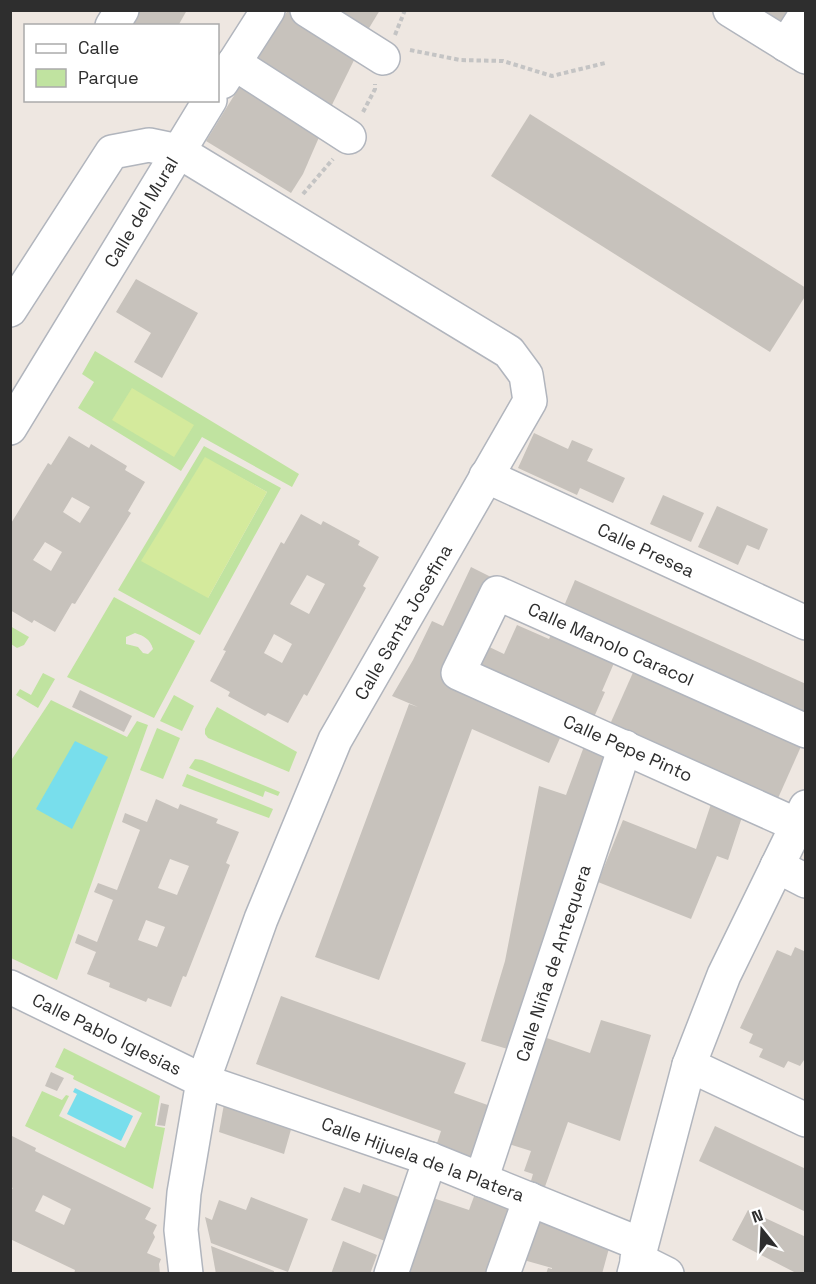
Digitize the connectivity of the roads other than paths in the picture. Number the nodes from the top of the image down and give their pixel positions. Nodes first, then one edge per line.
1 (122, 10) edge
2 (268, 10) edge
3 (307, 10) edge
4 (730, 10) edge
5 (806, 14) edge
6 (113, 24) edge
7 (796, 51) edge
8 (393, 53) road end
9 (226, 76) edge
10 (209, 102) edge
11 (349, 137) dead end
12 (178, 152) junction
13 (10, 310) edge
14 (10, 428) edge
15 (486, 477) junction
16 (806, 623) edge
17 (458, 673) joint
18 (806, 731) edge
19 (625, 747) junction
20 (801, 816) edge
21 (777, 866) junction
22 (806, 880) edge
23 (10, 987) edge
24 (689, 1065) junction
25 (203, 1081) junction
26 (806, 1120) edge
27 (430, 1159) junction
28 (481, 1180) junction
29 (530, 1199) junction
30 (637, 1259) edge
31 (186, 1274) edge
32 (391, 1274) edge
33 (503, 1274) edge
34 (667, 1274) edge

1 - 6 street
2 - 9 street
3 - 8 street
4 - 7 street
5 - 7 street
9 - 11 street
10 - 12 street
12 - 13 street, Calle del Mural
12 - 14 street, Calle del Mural
12 - 15 street, Calle Santa Josefina
15 - 16 street, Calle Presea
15 - 25 street, Calle Santa Josefina
17 - 18 street, Calle Manolo Caracol
17 - 19 street, Calle Pepe Pinto
19 - 20 street, Calle Pepe Pinto
19 - 28 street, Calle Niña de Antequera
20 - 21 street
21 - 22 street
21 - 24 street
23 - 25 street, Calle Pablo Iglesias
24 - 26 street
24 - 30 street
25 - 27 street, Calle Hijuela de la Platera
25 - 31 street, Calle Santa Josefina
27 - 28 street, Calle Hijuela de la Platera
27 - 32 street
28 - 29 street, Calle Hijuela de la Platera
29 - 30 street, Calle Hijuela de la Platera
29 - 33 street
30 - 34 street, Calle Hijuela de la Platera

